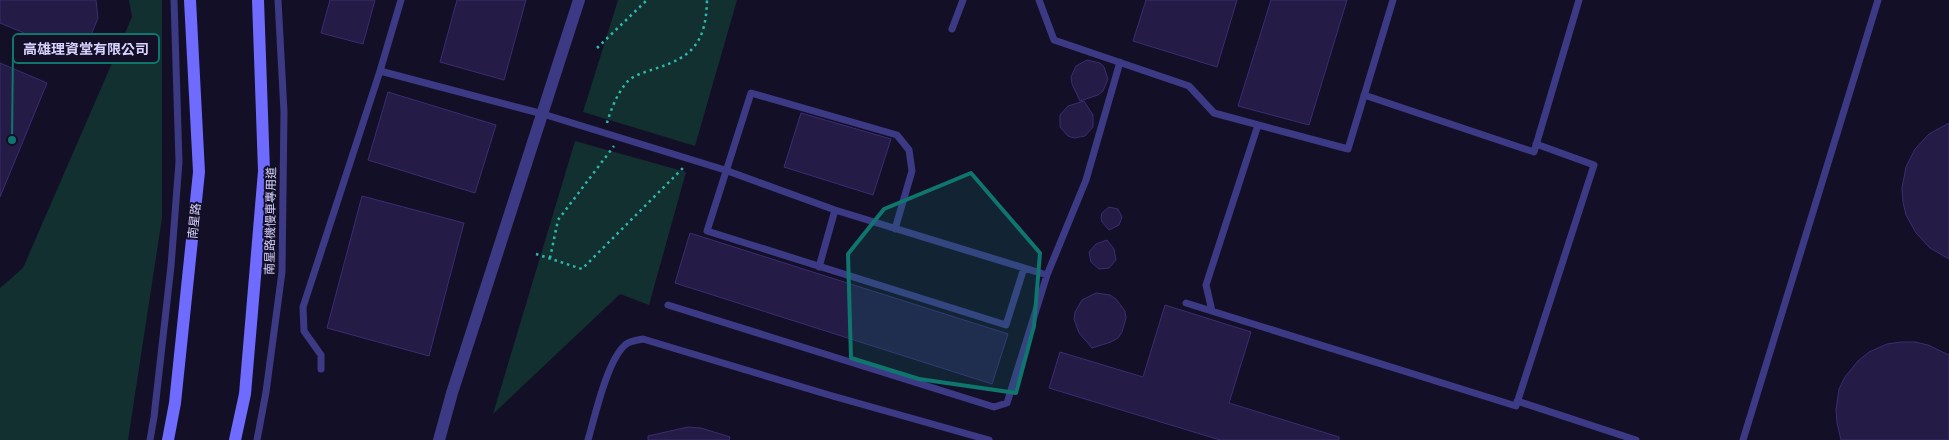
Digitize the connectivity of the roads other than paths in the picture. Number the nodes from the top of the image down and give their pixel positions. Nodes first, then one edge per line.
1 (174, 0) edge
2 (190, 0) edge
3 (258, 0) edge
4 (278, 0) edge
5 (401, 0) edge
6 (579, 0) edge
7 (963, 0) edge
8 (1039, 0) edge
9 (1393, 0) edge
10 (1579, 0) edge
11 (1878, 0) edge
12 (952, 29) dead end
13 (1120, 62) junction
14 (380, 71) junction
15 (1364, 95) junction
16 (543, 114) junction
17 (1258, 125) junction
18 (1536, 144) junction
19 (725, 170) junction
20 (835, 210) junction
21 (895, 229) junction
22 (819, 267) junction
23 (1024, 268) junction
24 (1047, 275) junction
25 (1186, 303) dead end
26 (668, 305) dead end
27 (1212, 311) junction
28 (322, 369) dead end
29 (1517, 401) junction
30 (150, 440) edge
31 (168, 440) edge
32 (235, 440) edge
33 (257, 440) edge
34 (439, 440) edge
35 (588, 440) edge
36 (989, 440) edge
37 (1636, 440) edge
38 (1743, 440) edge

1 - 30 lane
2 - 31 street, 南星路
3 - 32 street
4 - 33 lane, 南星路機慢車專用道
5 - 14 lane
6 - 16 street
7 - 12 lane
8 - 13 lane
9 - 15 lane
10 - 18 lane
11 - 38 lane
13 - 17 lane
13 - 24 lane
14 - 16 lane
14 - 28 lane
15 - 17 lane
15 - 18 lane
16 - 19 lane
16 - 34 street
17 - 27 lane
18 - 29 lane
19 - 20 lane
19 - 21 lane
19 - 22 lane
20 - 21 lane
20 - 22 lane
21 - 23 lane
22 - 23 lane
23 - 24 lane
24 - 26 lane
25 - 27 lane
27 - 29 lane
29 - 37 lane
35 - 36 lane

